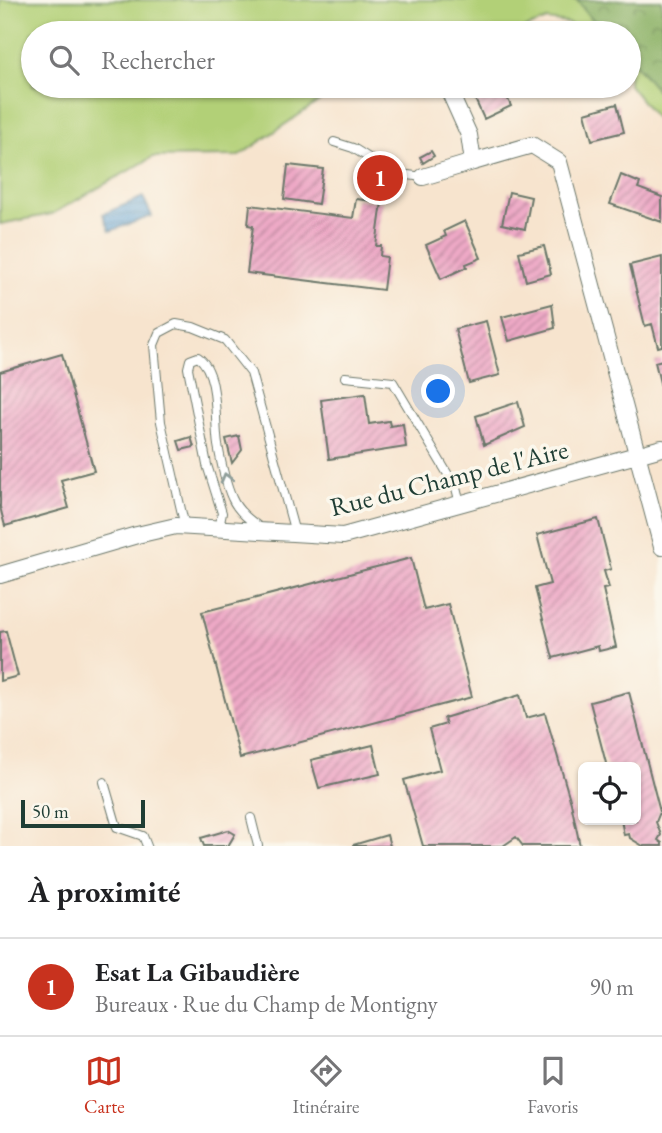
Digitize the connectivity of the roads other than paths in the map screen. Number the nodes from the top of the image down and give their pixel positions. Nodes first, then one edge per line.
1 (452, 98) edge
2 (334, 142) dead end
3 (473, 162) junction
4 (423, 177) joint
5 (345, 377) dead end
6 (662, 448) edge
7 (637, 456) junction
8 (460, 504) junction
9 (185, 527) junction
10 (219, 528) junction
11 (265, 531) junction
12 (295, 533) junction
13 (662, 547) edge
14 (0, 575) edge
15 (104, 782) dead end
16 (251, 818) dead end
17 (147, 846) edge
18 (258, 846) edge

1 - 3 street
2 - 4 lane
3 - 4 street
3 - 7 street
5 - 8 lane
6 - 7 street, Rue du Champ de l'Aire
7 - 8 street, Rue du Champ de l'Aire
7 - 13 street
8 - 12 street, Rue du Champ de l'Aire
9 - 10 street, Rue du Champ de l'Aire
9 - 12 lane
9 - 14 street, Rue du Champ de l'Aire
10 - 11 street, Rue du Champ de l'Aire
11 -> 10 lane
11 - 12 street, Rue du Champ de l'Aire
15 - 17 lane
16 - 18 lane

